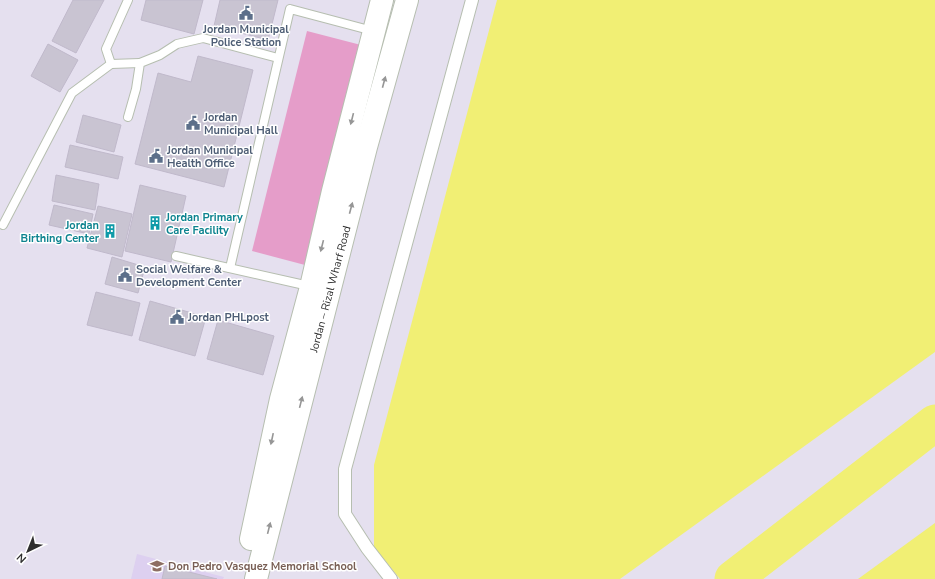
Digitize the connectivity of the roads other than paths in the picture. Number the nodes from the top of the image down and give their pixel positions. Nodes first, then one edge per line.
1 (128, 0) edge
2 (382, 0) edge
3 (406, 0) edge
4 (472, 0) edge
5 (374, 31) junction
6 (278, 58) junction
7 (140, 63) junction
8 (111, 64) junction
9 (128, 118) dead end
10 (3, 225) dead end
11 (176, 256) dead end
12 (230, 268) junction
13 (311, 287) junction
14 (243, 579) edge
15 (256, 579) edge
16 (392, 579) edge

1 - 8 lane
2 - 5 main road, Jordan – Rizal Wharf Road
15 -> 3 main road, Jordan – Rizal Wharf Road
4 - 16 street
5 - 6 lane
5 -> 13 main road, Jordan – Rizal Wharf Road
6 - 7 lane
6 - 12 lane
7 - 8 lane
7 - 9 lane
8 - 10 lane
11 - 12 lane
12 - 13 lane
13 -> 14 main road, Jordan – Rizal Wharf Road

